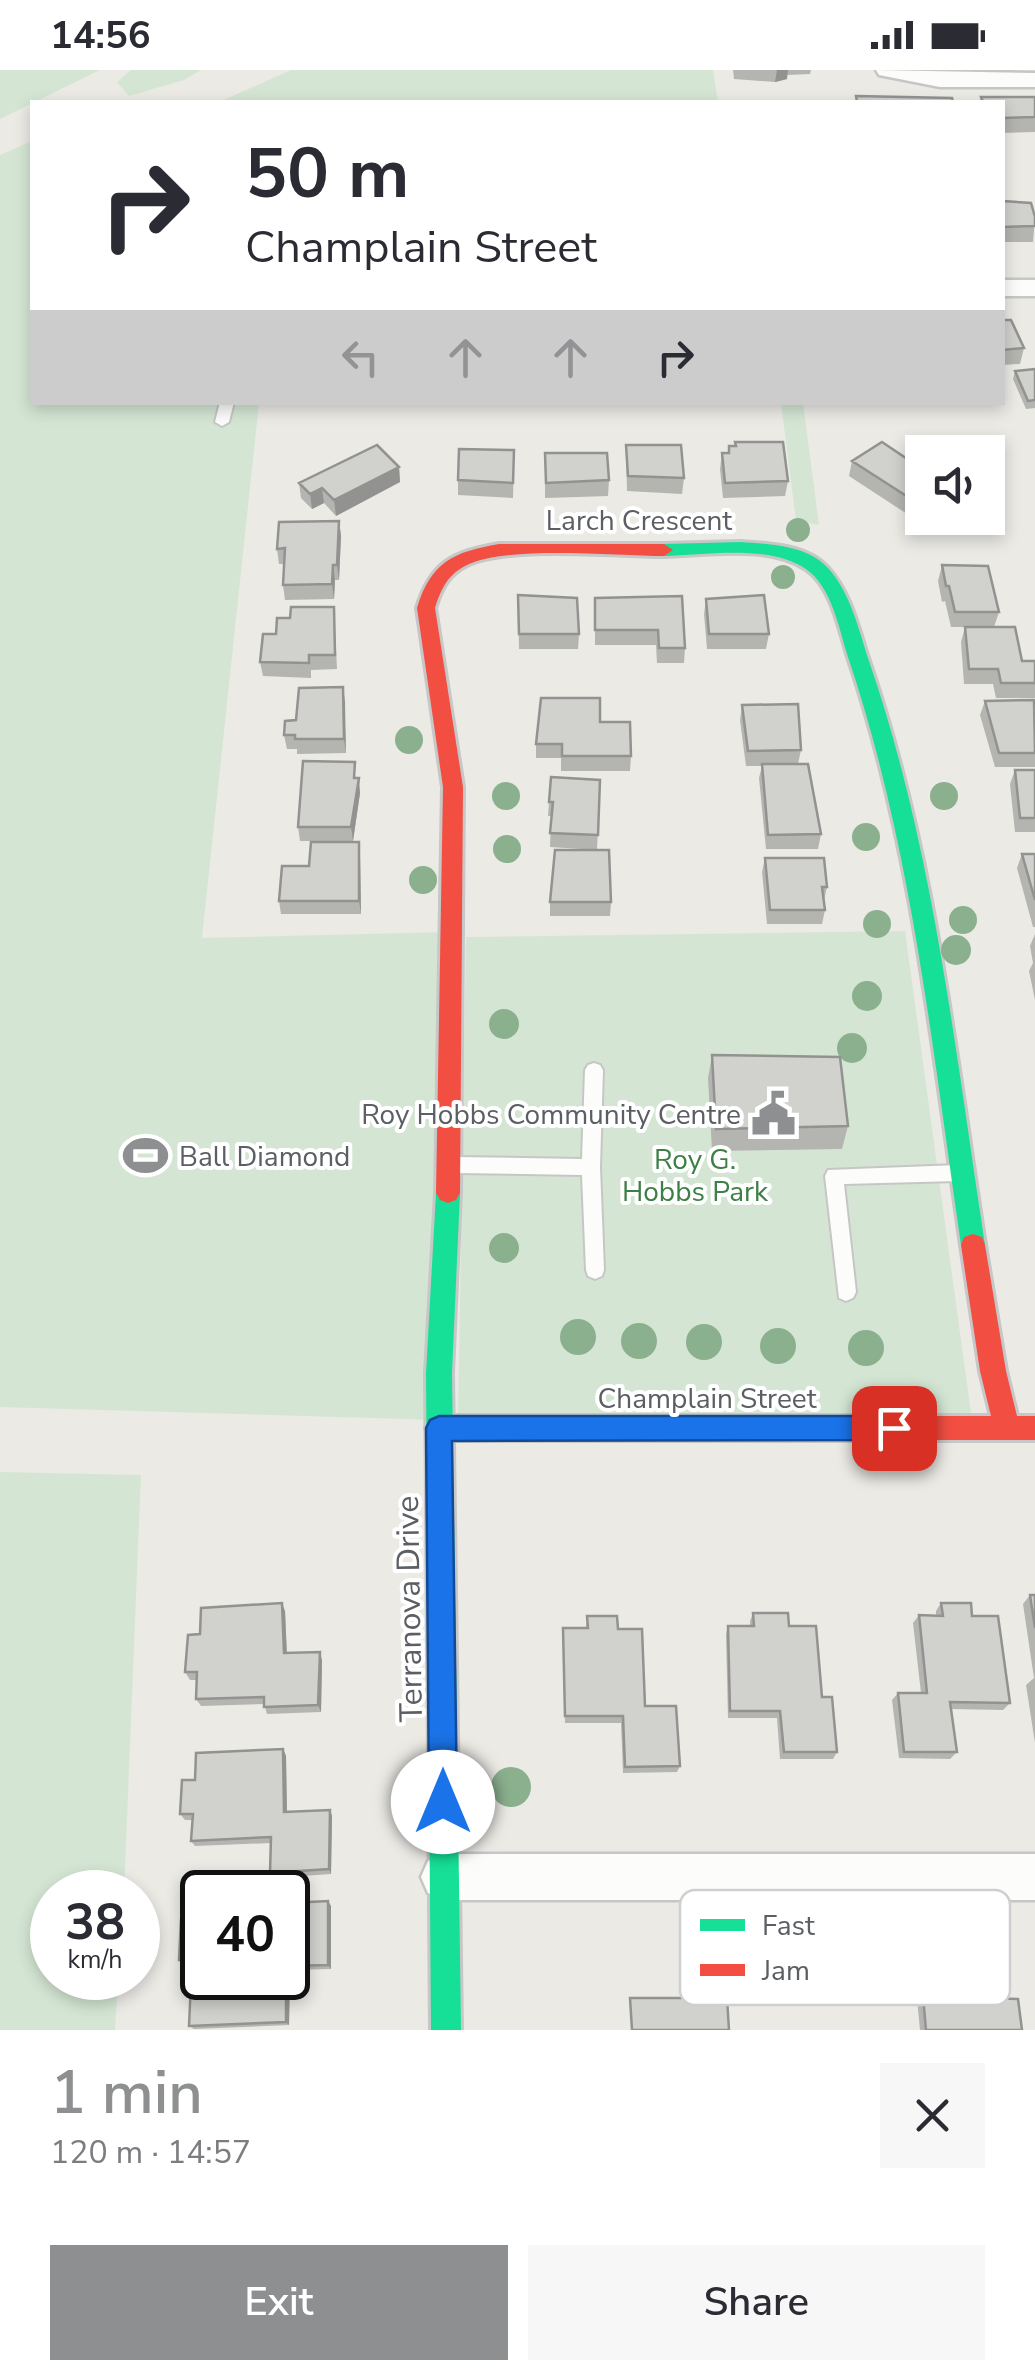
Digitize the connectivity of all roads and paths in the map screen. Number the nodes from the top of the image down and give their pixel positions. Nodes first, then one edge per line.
1 (887, 70) edge
2 (1035, 80) edge
3 (1005, 288) edge
4 (1035, 288) edge
5 (226, 405) edge
6 (222, 422) dead end
7 (594, 1070) dead end
8 (450, 1165) junction
9 (591, 1166) junction
10 (963, 1174) junction
11 (594, 1270) dead end
12 (846, 1292) dead end
13 (439, 1428) junction
14 (1007, 1428) junction
15 (1035, 1428) edge
16 (444, 1877) junction
17 (1035, 1878) edge
18 (446, 2030) edge

1 - 2 street
3 - 4 street
5 - 6 lane
7 - 9 lane
8 - 9 lane
8 - 10 street, Larch Crescent
8 - 13 street, Larch Crescent
9 - 11 lane
10 - 12 lane
10 - 14 street, Larch Crescent
13 - 14 street, Champlain Street
13 - 16 street, Terranova Drive
14 - 15 street, Champlain Street
16 - 17 street
16 - 18 street, Terranova Drive

